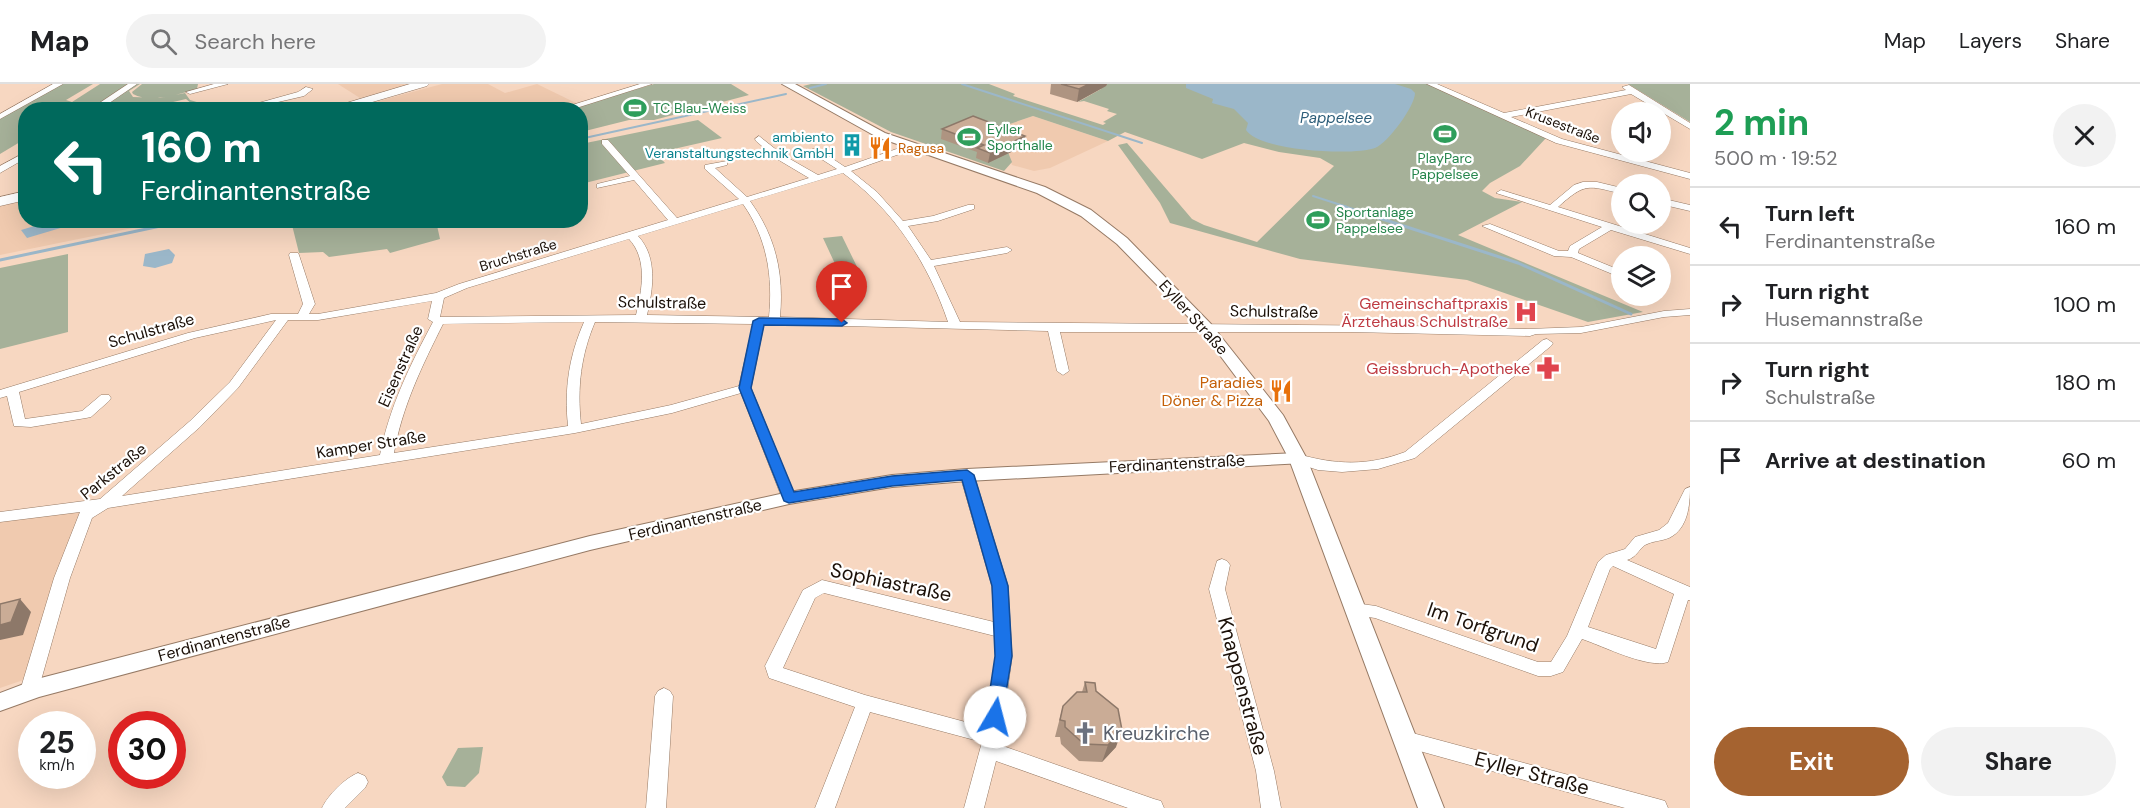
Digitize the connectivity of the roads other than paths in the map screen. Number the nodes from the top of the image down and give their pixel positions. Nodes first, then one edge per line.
1 (59, 84) edge
2 (133, 84) edge
3 (224, 84) edge
4 (423, 84) edge
5 (431, 84) edge
6 (648, 84) edge
7 (787, 84) edge
8 (1431, 84) edge
9 (1621, 84) edge
10 (309, 89) dead end
11 (189, 92) dead end
12 (1633, 92) junction
13 (275, 101) joint
14 (27, 102) edge
15 (105, 102) edge
16 (270, 102) edge
17 (358, 102) edge
18 (367, 102) edge
19 (587, 102) edge
20 (18, 107) edge
21 (1503, 116) junction
22 (0, 117) edge
23 (1690, 128) edge
24 (759, 139) dead end
25 (605, 142) dead end
26 (911, 147) junction
27 (815, 151) dead end
28 (18, 159) edge
29 (724, 163) dead end
30 (708, 166) junction
31 (0, 170) edge
32 (697, 170) dead end
33 (844, 170) junction
34 (1690, 176) edge
35 (636, 177) junction
36 (816, 178) junction
37 (600, 186) dead end
38 (1611, 189) edge
39 (1502, 194) dead end
40 (18, 197) edge
41 (745, 200) junction
42 (0, 202) edge
43 (1671, 204) edge
44 (971, 207) dead end
45 (1552, 208) junction
46 (1690, 208) edge
47 (675, 221) junction
48 (900, 224) junction
49 (1488, 226) dead end
50 (1611, 226) joint
51 (1635, 234) edge
52 (631, 235) junction
53 (1007, 250) dead end
54 (1690, 252) edge
55 (1573, 254) junction
56 (294, 255) dead end
57 (928, 264) junction
58 (1611, 271) edge
59 (440, 296) junction
60 (1690, 307) edge
61 (1690, 312) edge
62 (1664, 314) junction
63 (285, 316) junction
64 (301, 318) junction
65 (591, 318) junction
66 (641, 318) junction
67 (438, 321) junction
68 (759, 321) junction
69 (774, 322) junction
70 (955, 325) junction
71 (1206, 327) junction
72 (1053, 328) junction
73 (1548, 338) junction
74 (1063, 371) dead end
75 (745, 388) junction
76 (6, 392) edge
77 (105, 398) dead end
78 (575, 429) junction
79 (1298, 459) junction
80 (386, 460) junction
81 (967, 475) junction
82 (1690, 492) edge
83 (789, 498) junction
84 (104, 504) junction
85 (0, 517) edge
86 (1611, 559) junction
87 (1222, 565) dead end
88 (1687, 592) edge
89 (1354, 609) junction
90 (1578, 630) junction
91 (1002, 631) junction
92 (28, 691) junction
93 (664, 696) dead end
94 (0, 702) edge
95 (865, 703) junction
96 (1405, 739) junction
97 (991, 744) junction
98 (358, 782) dead end
99 (332, 808) edge
100 (656, 808) edge
101 (825, 808) edge
102 (974, 808) edge
103 (1154, 808) edge
104 (1271, 808) edge
105 (1431, 808) edge
106 (1658, 808) edge

1 - 14 street
2 - 15 street
3 - 11 street
4 - 17 main road
5 - 18 main road
6 - 19 street
7 - 26 main road, Eyller Straße
8 - 21 street, Krusestraße
9 - 12 street
10 - 13 street
12 - 21 street
12 - 23 street
13 - 16 street
20 - 22 street
21 - 34 street, Krusestraße
24 - 36 street
25 - 35 street
26 - 33 street, Bruchstraße
26 - 71 main road, Eyller Straße
27 - 33 street
28 - 31 street
29 - 30 street
30 - 32 street
30 - 41 street
33 - 36 street, Bruchstraße
33 - 48 street
35 - 37 street
35 - 47 street
36 - 41 street, Bruchstraße
38 - 45 street
39 - 45 street
40 - 42 main road
41 - 47 street, Bruchstraße
41 - 69 street
43 - 46 street
44 - 48 street
45 - 50 street
47 - 52 street, Bruchstraße
48 - 57 street
49 - 55 street
50 - 55 street
51 - 54 street
52 - 59 street, Bruchstraße
52 - 66 street
53 - 57 street
55 - 58 street
56 - 64 street
57 - 70 street
59 - 64 street, Schulstraße
59 - 67 street
60 - 62 street
61 - 62 street
62 - 73 street
63 - 64 street, Schulstraße
63 - 76 street, Schulstraße
63 - 84 street, Parkstraße
65 - 66 street, Schulstraße
65 - 67 street, Schulstraße
65 - 78 street
66 - 68 street, Schulstraße
67 - 80 street, Eisenstraße
68 - 69 street, Schulstraße
68 - 75 street
69 - 70 street, Schulstraße
70 - 72 street, Schulstraße
71 - 72 street, Schulstraße
71 - 73 street, Schulstraße
71 - 79 main road, Eyller Straße
72 - 74 street
73 - 79 street, Ferdinantenstraße
75 - 78 street, Kamper Straße
75 - 83 street
76 - 77 street, Schulstraße
78 - 80 street, Kamper Straße
79 - 81 street, Ferdinantenstraße
79 - 89 main road, Eyller Straße
80 - 84 street, Kamper Straße
81 - 83 street, Ferdinantenstraße
81 - 91 street
82 - 86 street
83 - 92 street, Ferdinantenstraße
84 - 85 street, Kamper Straße
84 - 92 street, Parkstraße
86 - 88 street
86 - 90 street, Im Torfgrund
87 - 104 street, Knappenstraße
88 - 90 street
89 - 90 street, Im Torfgrund
89 - 96 main road, Eyller Straße
91 - 95 street, Sophiastraße
91 - 97 street
92 - 94 street, Ferdinantenstraße
93 - 100 street
95 - 97 street, Sophiastraße
95 - 101 street
96 - 105 main road, Eyller Straße
96 - 106 street, Eyller Straße
97 - 102 street
97 - 103 street
98 - 99 street

